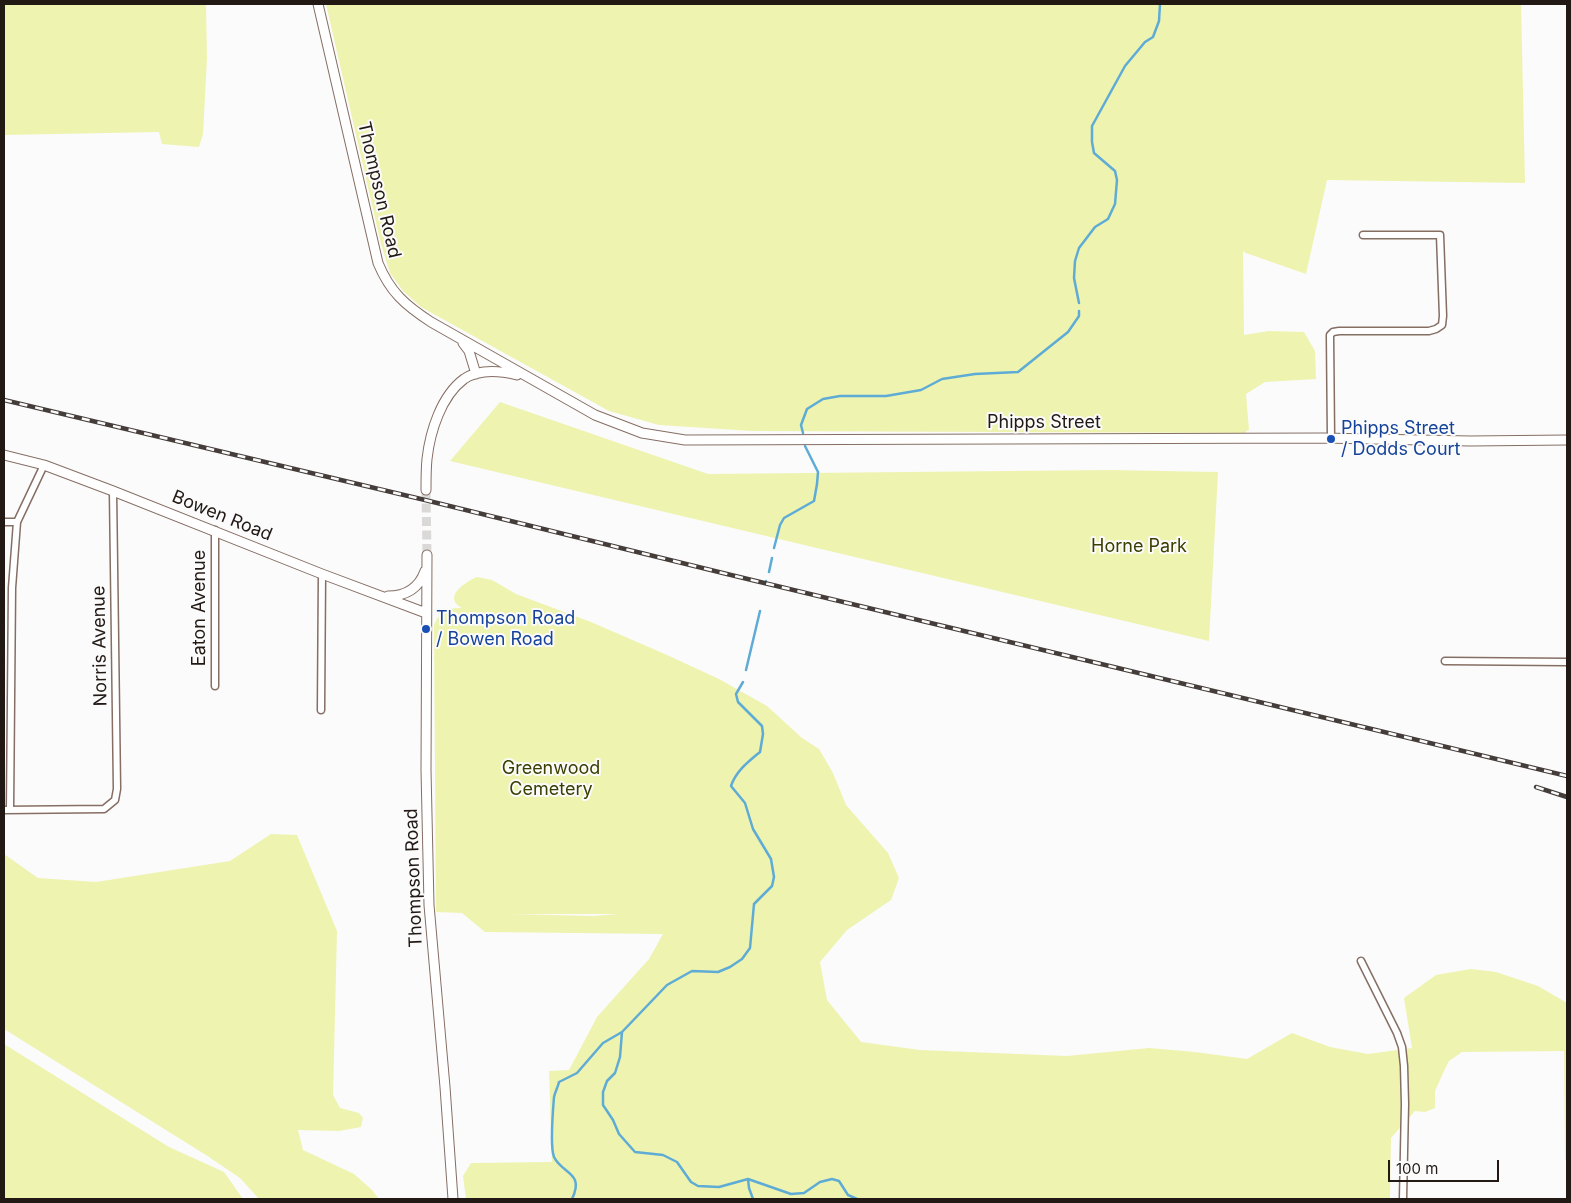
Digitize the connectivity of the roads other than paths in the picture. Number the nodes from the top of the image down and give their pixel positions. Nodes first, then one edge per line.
1 (318, 4) edge
2 (1363, 234) dead end
3 (460, 339) junction
4 (476, 374) junction
5 (534, 382) junction
6 (1331, 439) junction
7 (1567, 440) edge
8 (4, 456) edge
9 (44, 465) junction
10 (426, 490) tunnel mouth
11 (113, 491) junction
12 (4, 522) edge
13 (17, 522) junction
14 (214, 530) junction
15 (322, 574) junction
16 (371, 592) junction
17 (426, 613) junction
18 (1446, 661) dead end
19 (1567, 662) edge
20 (215, 686) dead end
21 (321, 710) dead end
22 (7, 810) edge
23 (1361, 961) dead end
24 (453, 1199) edge
25 (1403, 1199) edge

1 - 3 main road, Thompson Road
2 - 6 street
3 - 4 main road, Thompson Road
3 - 5 main road
4 - 5 main road
4 - 10 main road
5 - 6 main road, Phipps Street
6 - 7 main road, Phipps Street
8 - 9 main road, Bowen Road
9 - 11 main road, Bowen Road
9 - 13 street
11 - 14 main road, Bowen Road
11 - 22 street, Norris Avenue
12 - 13 street
13 - 22 street
14 - 15 main road, Bowen Road
14 - 20 street, Eaton Avenue
15 - 16 main road, Bowen Road
15 - 21 street
16 - 17 main road, Bowen Road
16 - 17 main road, Thompson Road
17 - 24 main road, Thompson Road
18 - 19 street
23 - 25 street

